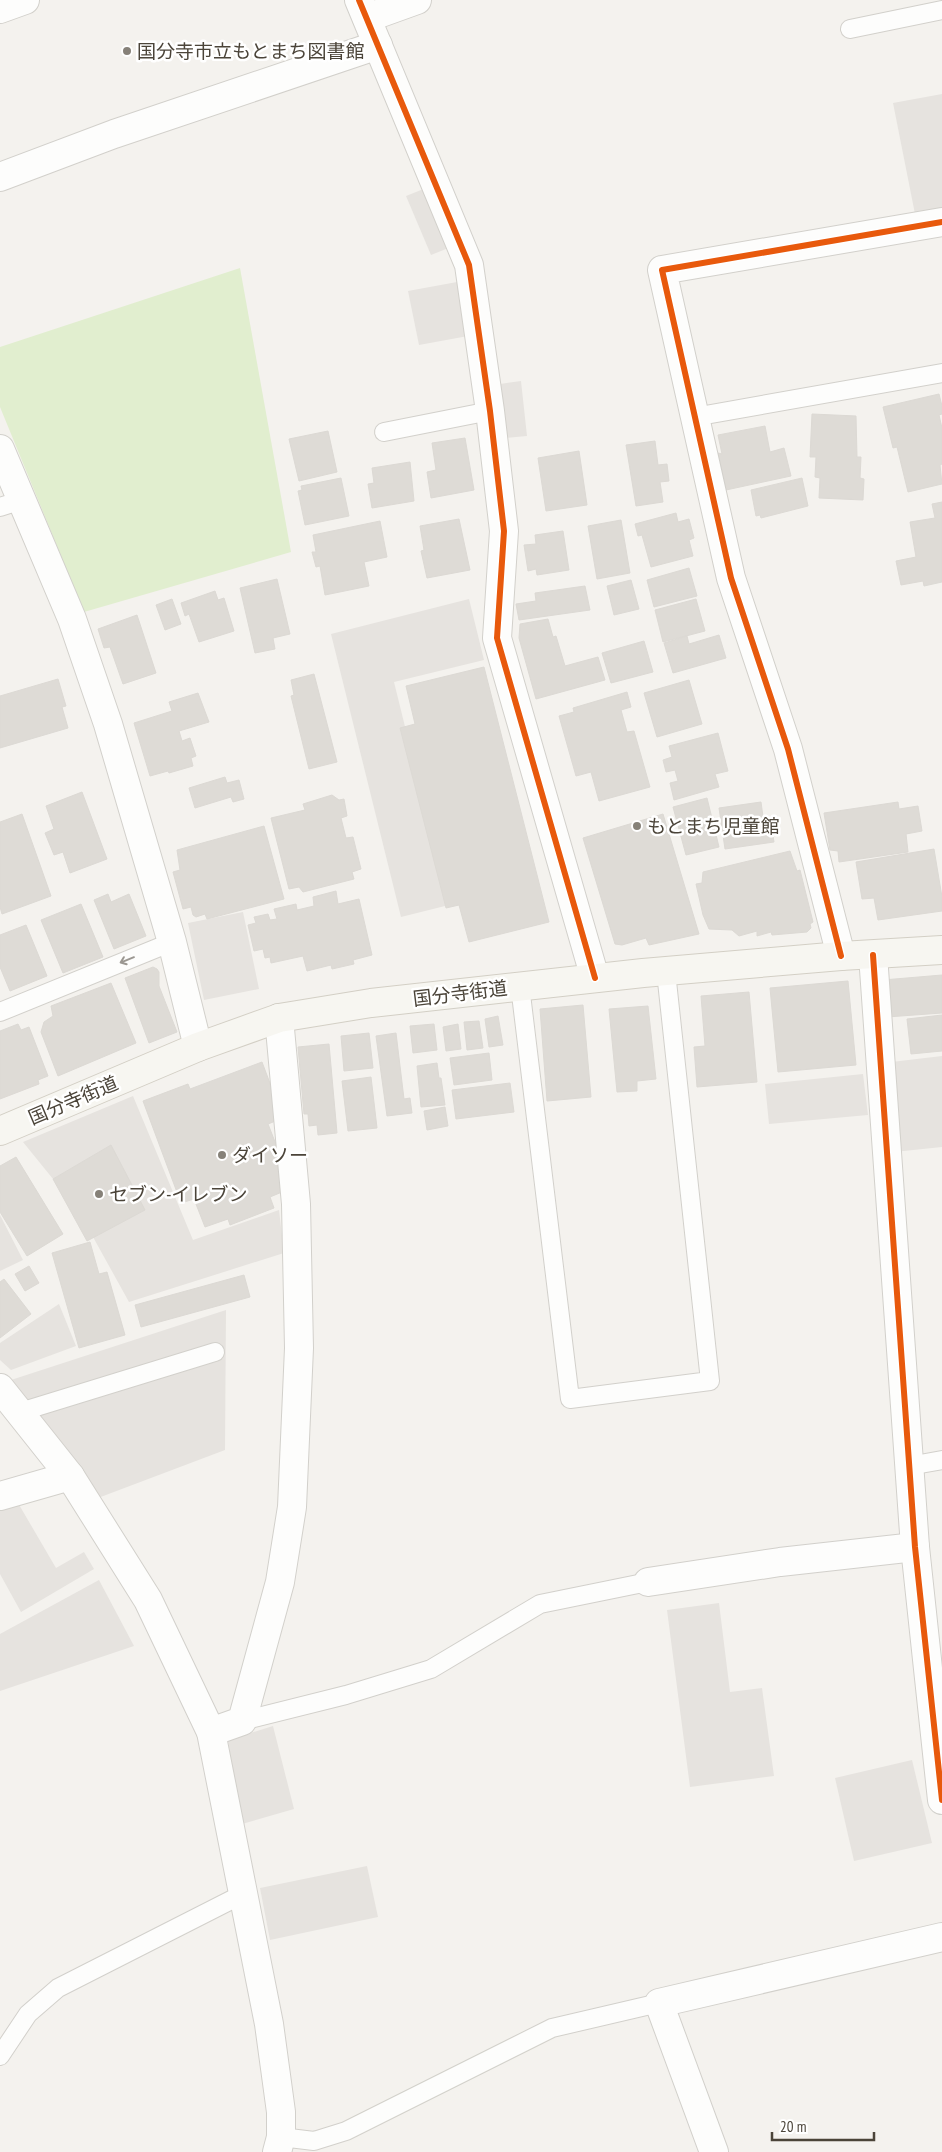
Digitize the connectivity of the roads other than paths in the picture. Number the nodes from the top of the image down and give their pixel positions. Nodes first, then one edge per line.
1 (25, 0) edge
2 (417, 0) edge
3 (0, 9) edge
4 (363, 9) edge
5 (942, 10) edge
6 (850, 28) dead end
7 (378, 45) junction
8 (0, 177) edge
9 (942, 222) edge
10 (942, 373) edge
11 (490, 411) junction
12 (694, 417) junction
13 (384, 432) dead end
14 (0, 448) edge
15 (11, 503) edge
16 (172, 942) junction
17 (942, 950) edge
18 (873, 955) junction
19 (841, 956) junction
20 (666, 972) junction
21 (595, 978) junction
22 (520, 986) junction
23 (0, 1012) edge
24 (279, 1018) junction
25 (198, 1047) junction
26 (0, 1131) edge
27 (216, 1352) dead end
28 (0, 1388) edge
29 (20, 1412) junction
30 (942, 1460) edge
31 (909, 1466) junction
32 (70, 1476) junction
33 (0, 1496) edge
34 (915, 1547) junction
35 (648, 1582) joint
36 (242, 1721) junction
37 (211, 1732) junction
38 (942, 1800) edge
39 (243, 1894) junction
40 (942, 1937) edge
41 (659, 2004) junction
42 (0, 2056) edge
43 (279, 2145) edge
44 (714, 2152) edge

1 - 3 street
2 - 4 street
4 - 7 street
5 - 6 lane
7 - 8 street
7 - 11 street
9 - 12 street
10 - 12 lane
11 - 13 lane
11 - 21 street
12 - 19 street
14 - 15 street
15 - 16 street
16 -> 23 lane
16 - 25 street
17 - 18 main road, 国分寺街道
18 - 19 main road, 国分寺街道
18 - 31 street
19 - 20 main road, 国分寺街道
20 - 21 main road, 国分寺街道
20 - 22 lane
21 - 22 main road, 国分寺街道
22 - 24 main road, 国分寺街道
24 - 25 main road, 国分寺街道
24 - 36 street
25 - 26 main road, 国分寺街道
27 - 29 lane
28 - 29 street
29 - 32 street
30 - 31 lane
31 - 34 street
32 - 33 street
32 - 37 street
34 - 35 street
34 - 38 street
35 - 36 lane
36 - 37 street
37 - 39 street
39 - 42 lane
39 - 43 street
40 - 41 street
41 - 43 lane
41 - 44 street

